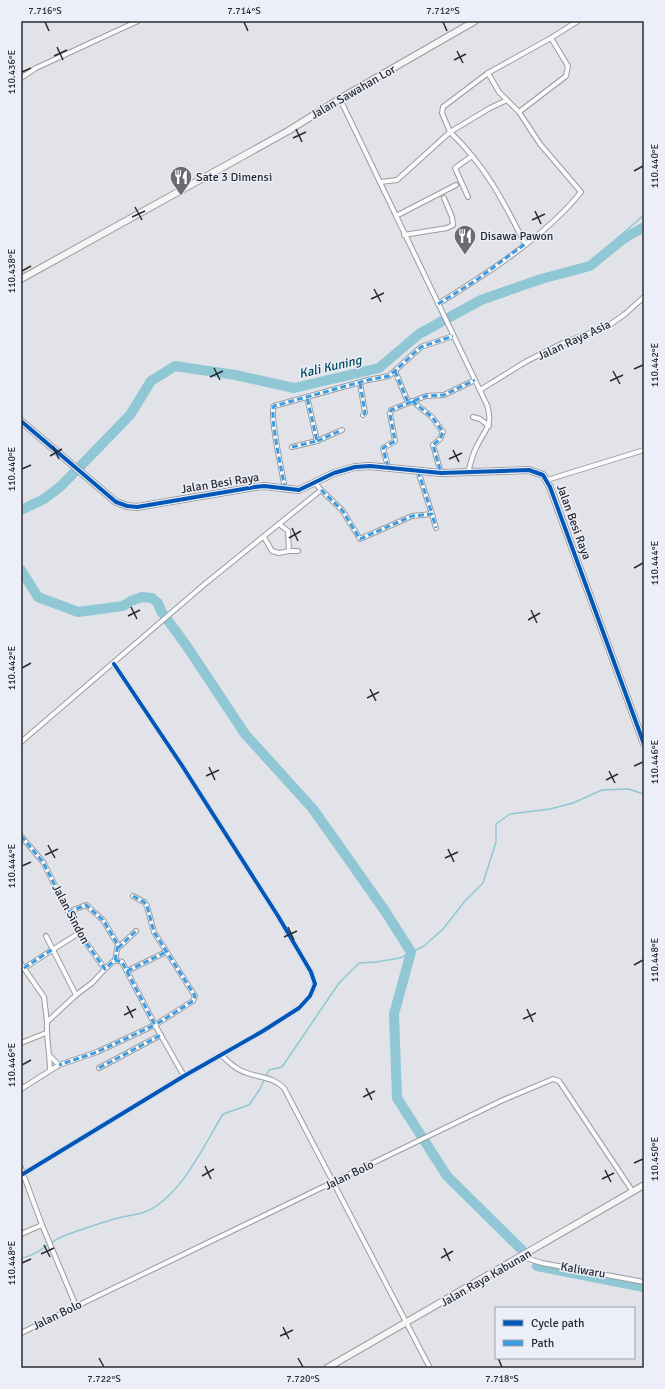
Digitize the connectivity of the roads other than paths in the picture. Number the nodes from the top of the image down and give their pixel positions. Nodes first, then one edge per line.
1 (138, 21) edge
2 (475, 21) edge
3 (578, 21) edge
4 (551, 38) junction
5 (488, 73) junction
6 (21, 78) edge
7 (340, 99) junction
8 (507, 100) junction
9 (519, 112) junction
10 (450, 132) junction
11 (472, 156) junction
12 (380, 182) junction
13 (456, 185) dead end
14 (468, 197) dead end
15 (444, 198) dead end
16 (396, 216) junction
17 (404, 235) junction
18 (525, 244) junction
19 (21, 279) edge
20 (644, 298) edge
21 (438, 304) junction
22 (453, 336) junction
23 (395, 371) junction
24 (475, 380) junction
25 (360, 383) junction
26 (480, 390) junction
27 (307, 397) junction
28 (410, 401) junction
29 (363, 415) dead end
30 (473, 417) dead end
31 (21, 421) edge
32 (489, 426) junction
33 (342, 430) dead end
34 (317, 441) junction
35 (292, 447) dead end
36 (644, 450) edge
37 (388, 467) junction
38 (418, 471) junction
39 (441, 473) junction
40 (468, 473) junction
41 (547, 480) junction
42 (315, 483) junction
43 (285, 489) junction
44 (321, 490) junction
45 (432, 514) junction
46 (279, 524) junction
47 (436, 528) dead end
48 (264, 537) junction
49 (289, 551) junction
50 (298, 551) dead end
51 (114, 664) junction
52 (21, 742) edge
53 (644, 744) edge
54 (21, 836) edge
55 (132, 896) dead end
56 (68, 912) junction
57 (136, 931) dead end
58 (79, 933) junction
59 (46, 936) dead end
60 (118, 948) junction
61 (53, 949) junction
62 (166, 952) junction
63 (115, 960) junction
64 (22, 966) edge
65 (104, 969) junction
66 (127, 971) junction
67 (76, 995) junction
68 (47, 1022) junction
69 (155, 1025) junction
70 (46, 1033) junction
71 (161, 1035) junction
72 (21, 1043) edge
73 (221, 1054) junction
74 (50, 1056) junction
75 (59, 1065) junction
76 (99, 1068) dead end
77 (50, 1070) junction
78 (184, 1076) junction
79 (21, 1089) edge
80 (21, 1168) edge
81 (23, 1174) junction
82 (334, 1183) junction
83 (644, 1185) edge
84 (633, 1192) junction
85 (42, 1225) junction
86 (21, 1234) edge
87 (522, 1257) junction
88 (644, 1282) edge
89 (76, 1306) junction
90 (407, 1323) junction
91 (21, 1333) edge
92 (327, 1368) edge
93 (430, 1368) edge

1 - 6 street
2 - 7 street, Jalan Sawahan Lor
3 - 4 street
4 - 5 street
4 - 9 street
5 - 8 street
5 - 10 street
7 - 12 street
7 - 19 street, Jalan Sawahan Lor
8 - 9 street
8 - 10 street
9 - 18 street
10 - 11 street
10 - 12 street
11 - 14 street
11 - 18 street
12 - 16 street
13 - 16 street
15 - 17 street
16 - 17 street
17 - 21 street
18 - 21 street
20 - 26 street, Jalan Raya Asia
21 - 22 street
22 - 23 street
22 - 24 street
23 - 25 street
23 - 28 street
24 - 26 street
24 - 28 street
25 - 27 street
25 - 29 street
26 - 32 street
27 - 34 street
27 - 43 street
28 - 37 street
28 - 39 street
30 - 32 street
31 - 43 street, Jalan Besi Raya
32 - 40 street
33 - 34 street
34 - 35 street
36 - 41 street
37 - 38 street, Jalan Besi Raya
37 - 42 street, Jalan Besi Raya
38 - 39 street, Jalan Besi Raya
38 - 45 street
39 - 40 street, Jalan Besi Raya
40 - 41 street, Jalan Besi Raya
41 - 53 street, Jalan Besi Raya
42 - 43 street, Jalan Besi Raya
42 - 44 street
44 - 45 street
44 - 46 street
45 - 47 street
46 - 48 street
46 - 49 street
48 - 49 street
48 - 51 street
49 - 50 street
51 - 52 street
51 - 73 street
54 - 56 street, Jalan Sindon
55 - 62 street
56 - 58 street, Jalan Sindon
56 - 60 street
57 - 60 street
58 - 61 street
58 - 65 street, Jalan Sindon
59 - 61 street
60 - 63 street
61 - 64 street
61 - 67 street
62 - 66 street
62 - 69 street
63 - 65 street
63 - 66 street
64 - 68 street
65 - 67 street
66 - 69 street
67 - 68 street
68 - 70 street
69 - 71 street
69 - 75 street
70 - 72 street
70 - 74 street
71 - 76 street
71 - 78 street
73 - 78 street
73 - 82 street
74 - 75 street
74 - 77 street
75 - 77 street
77 - 79 street
78 - 81 street
80 - 81 street
81 - 85 street
82 - 84 street, Jalan Bolo
82 - 89 street, Jalan Bolo
82 - 90 street
83 - 84 street, Jalan Raya Kabunan
84 - 87 street, Jalan Raya Kabunan
85 - 86 street
85 - 89 street
87 - 88 street, Kaliwaru
87 - 90 street, Jalan Raya Kabunan
89 - 91 street, Jalan Bolo
90 - 92 street, Jalan Raya Kabunan
90 - 93 street

